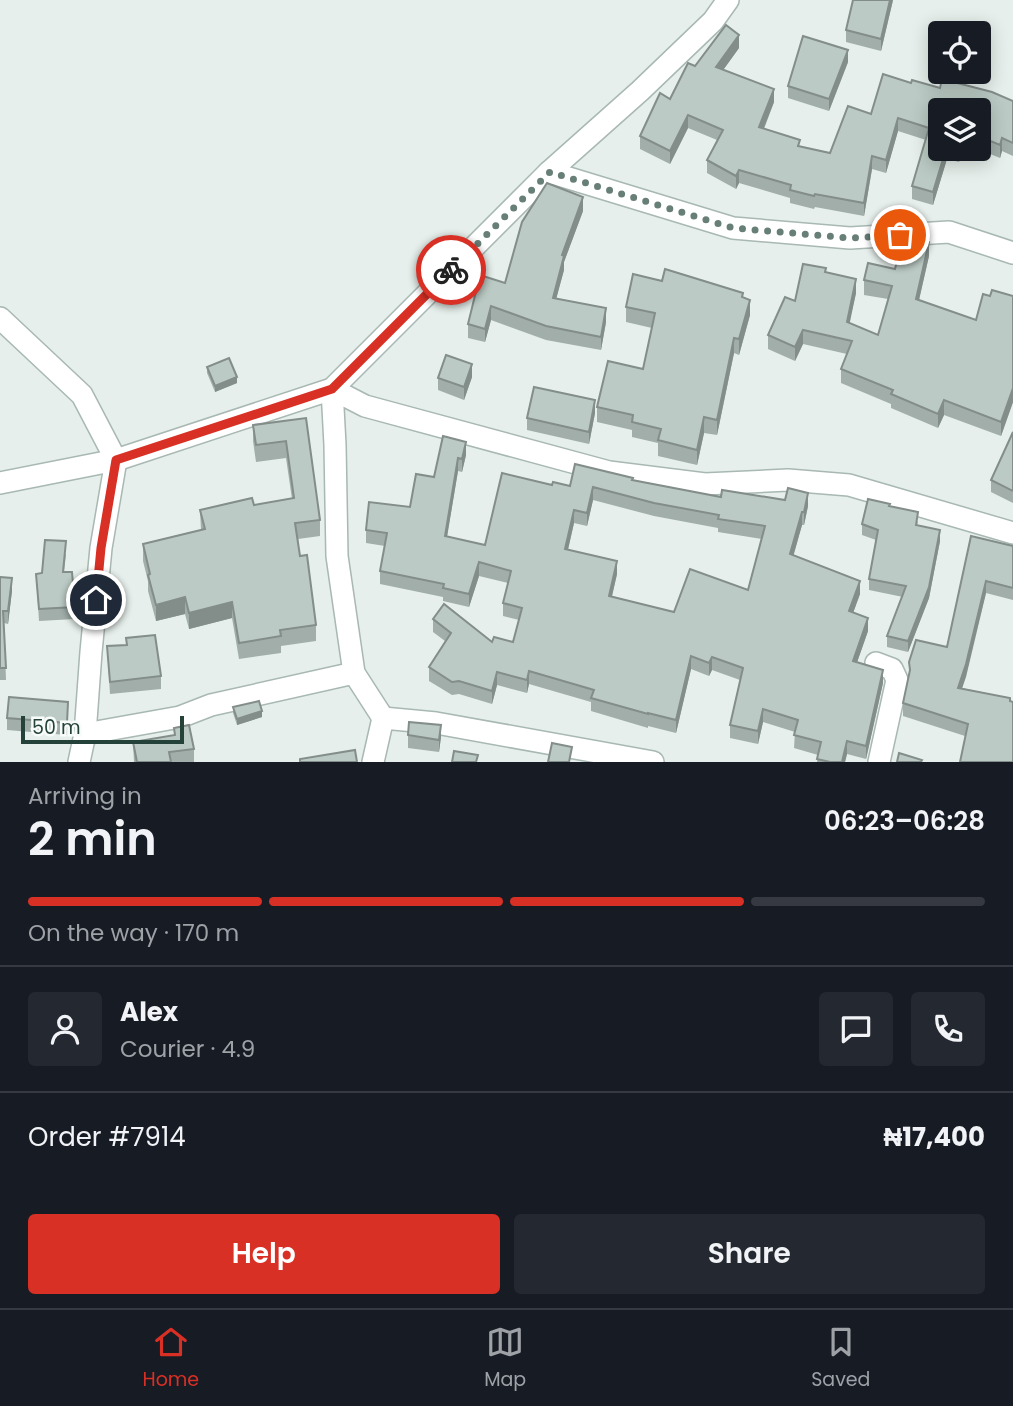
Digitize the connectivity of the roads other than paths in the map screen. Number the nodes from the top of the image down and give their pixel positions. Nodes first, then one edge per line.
1 (727, 0) edge
2 (550, 172) junction
3 (1013, 253) edge
4 (0, 318) edge
5 (332, 389) junction
6 (116, 460) junction
7 (0, 484) edge
8 (1013, 533) edge
9 (876, 663) dead end
10 (354, 673) junction
11 (383, 718) junction
12 (85, 734) junction
13 (79, 762) edge
14 (373, 762) edge
15 (653, 762) edge
16 (879, 762) edge

1 - 2 street
2 - 3 street
2 - 5 street
4 - 6 street
5 - 6 street
5 - 8 street
5 - 10 street
6 - 7 street
6 - 12 street
9 - 16 street
10 - 11 street
10 - 12 street
11 - 14 street
11 - 15 street
12 - 13 street

